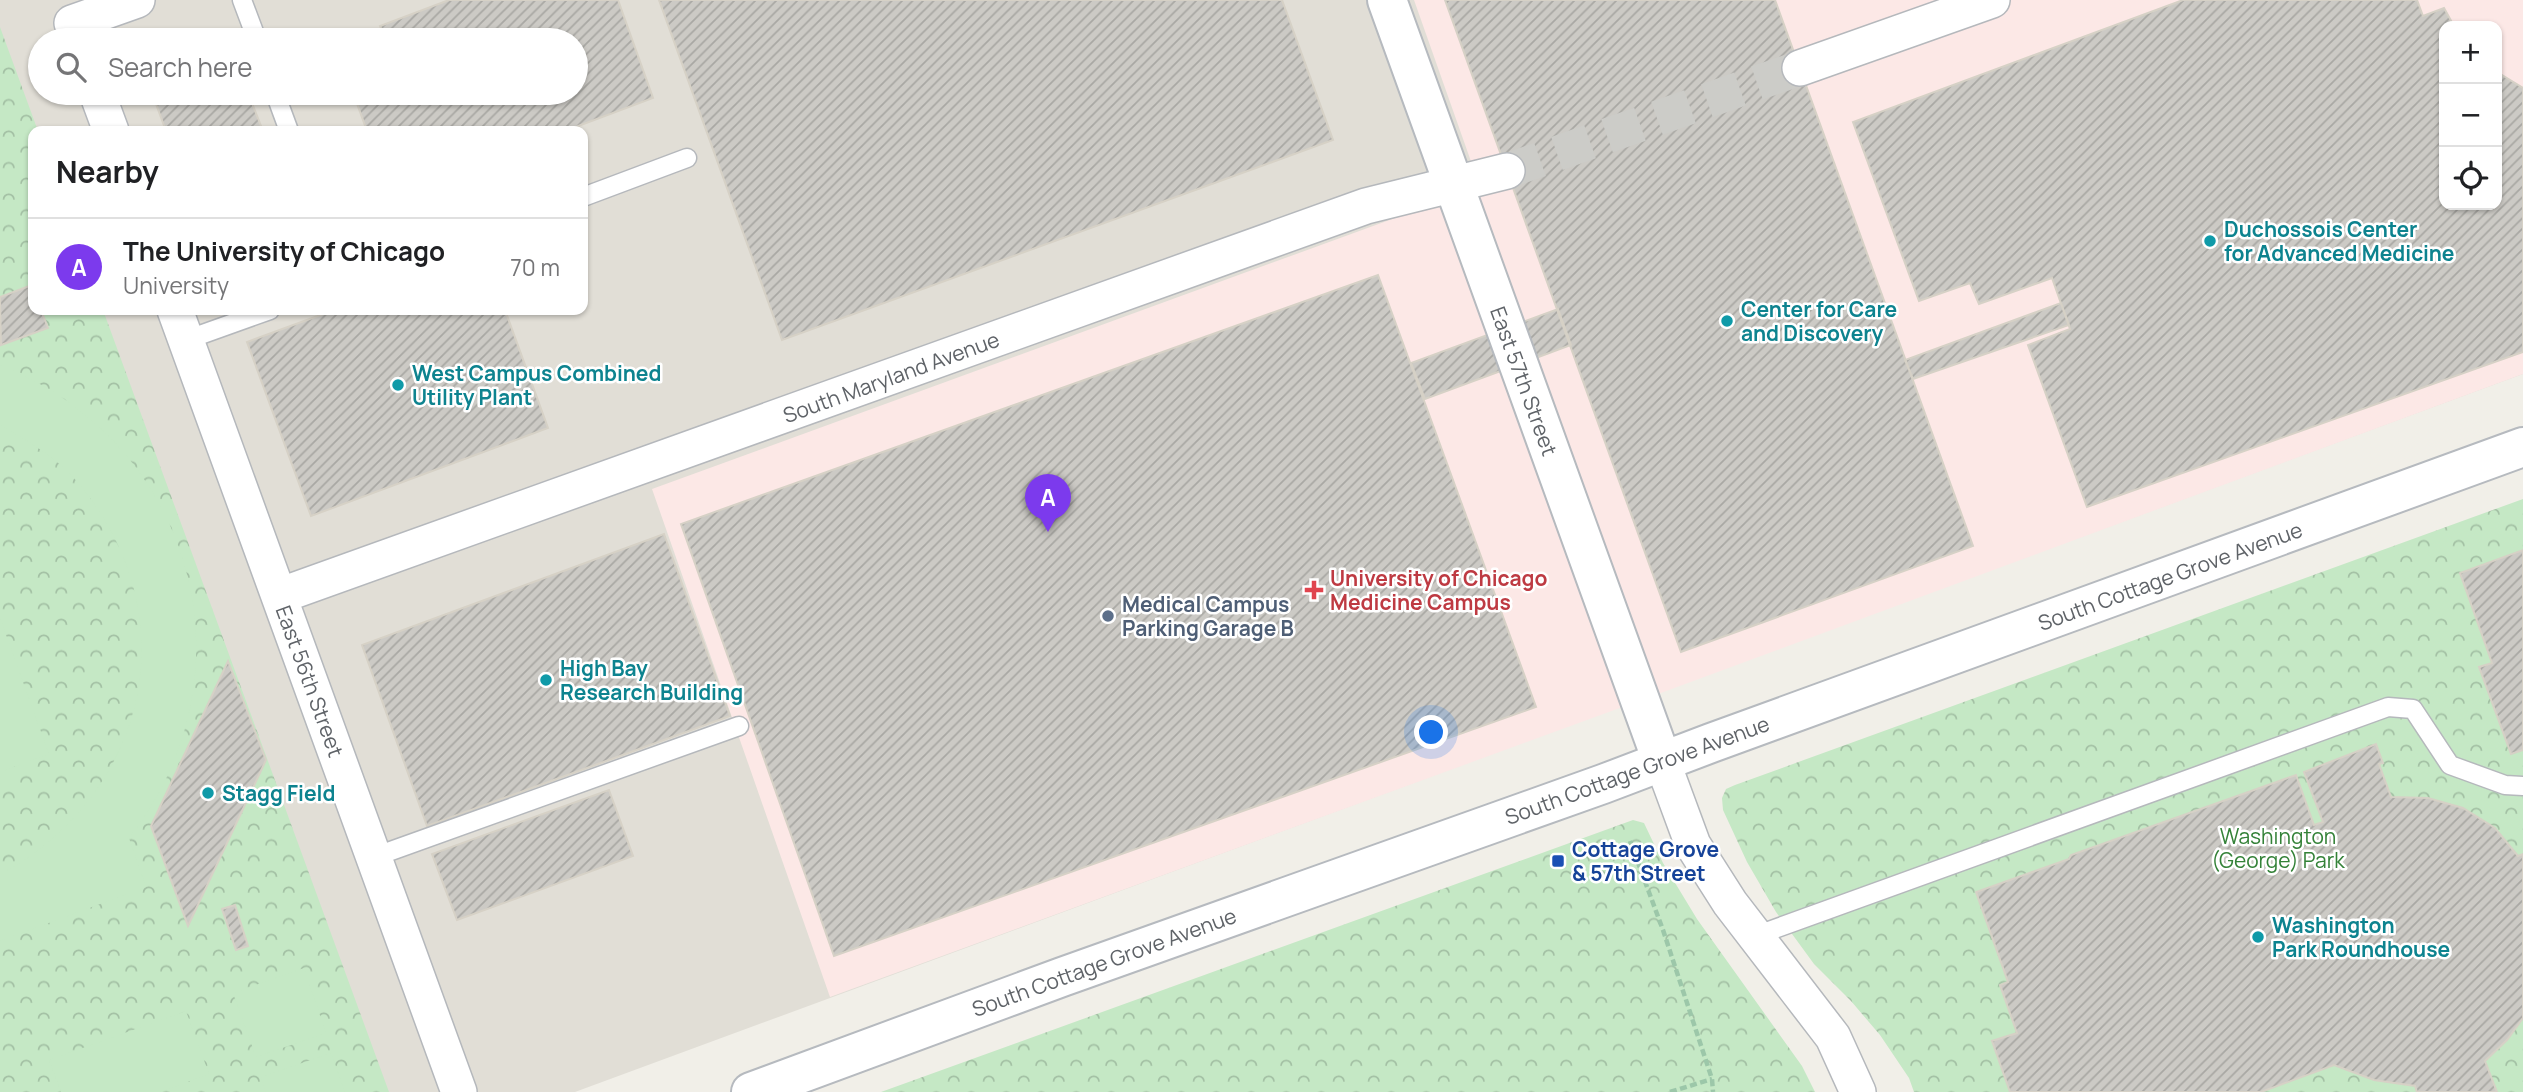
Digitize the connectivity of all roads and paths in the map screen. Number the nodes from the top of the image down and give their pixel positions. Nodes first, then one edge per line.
1 (137, 0) edge
2 (242, 0) edge
3 (1387, 0) edge
4 (1992, 0) edge
5 (71, 21) edge
6 (252, 28) edge
7 (1800, 68) tunnel mouth
8 (101, 105) edge
9 (279, 105) edge
10 (109, 126) edge
11 (287, 126) edge
12 (687, 158) dead end
13 (1507, 171) tunnel mouth
14 (1453, 185) junction
15 (588, 195) edge
16 (240, 315) edge
17 (181, 325) edge
18 (2523, 447) edge
19 (279, 596) junction
20 (739, 726) dead end
21 (1662, 761) junction
22 (2523, 786) edge
23 (1630, 841) dead end
24 (374, 857) junction
25 (1755, 936) junction
26 (1712, 1079) junction
27 (459, 1092) edge
28 (751, 1092) edge
29 (1670, 1092) edge
30 (1713, 1092) edge
31 (1858, 1092) edge

1 - 5 street
2 - 6 lane
3 - 14 main road, East 57th Street
4 - 7 street
8 - 10 street
9 - 11 lane
12 - 15 lane
13 - 14 street, South Maryland Avenue
14 - 19 street, South Maryland Avenue
14 - 21 main road, East 57th Street
16 - 17 lane
17 - 19 street, East 56th Street
18 - 21 main road, South Cottage Grove Avenue
19 - 24 street, East 56th Street
20 - 24 lane
21 - 25 street
21 - 28 main road, South Cottage Grove Avenue
22 - 25 lane
23 - 26 path
24 - 27 street, East 56th Street
25 - 31 street
26 - 29 path
26 - 30 path

